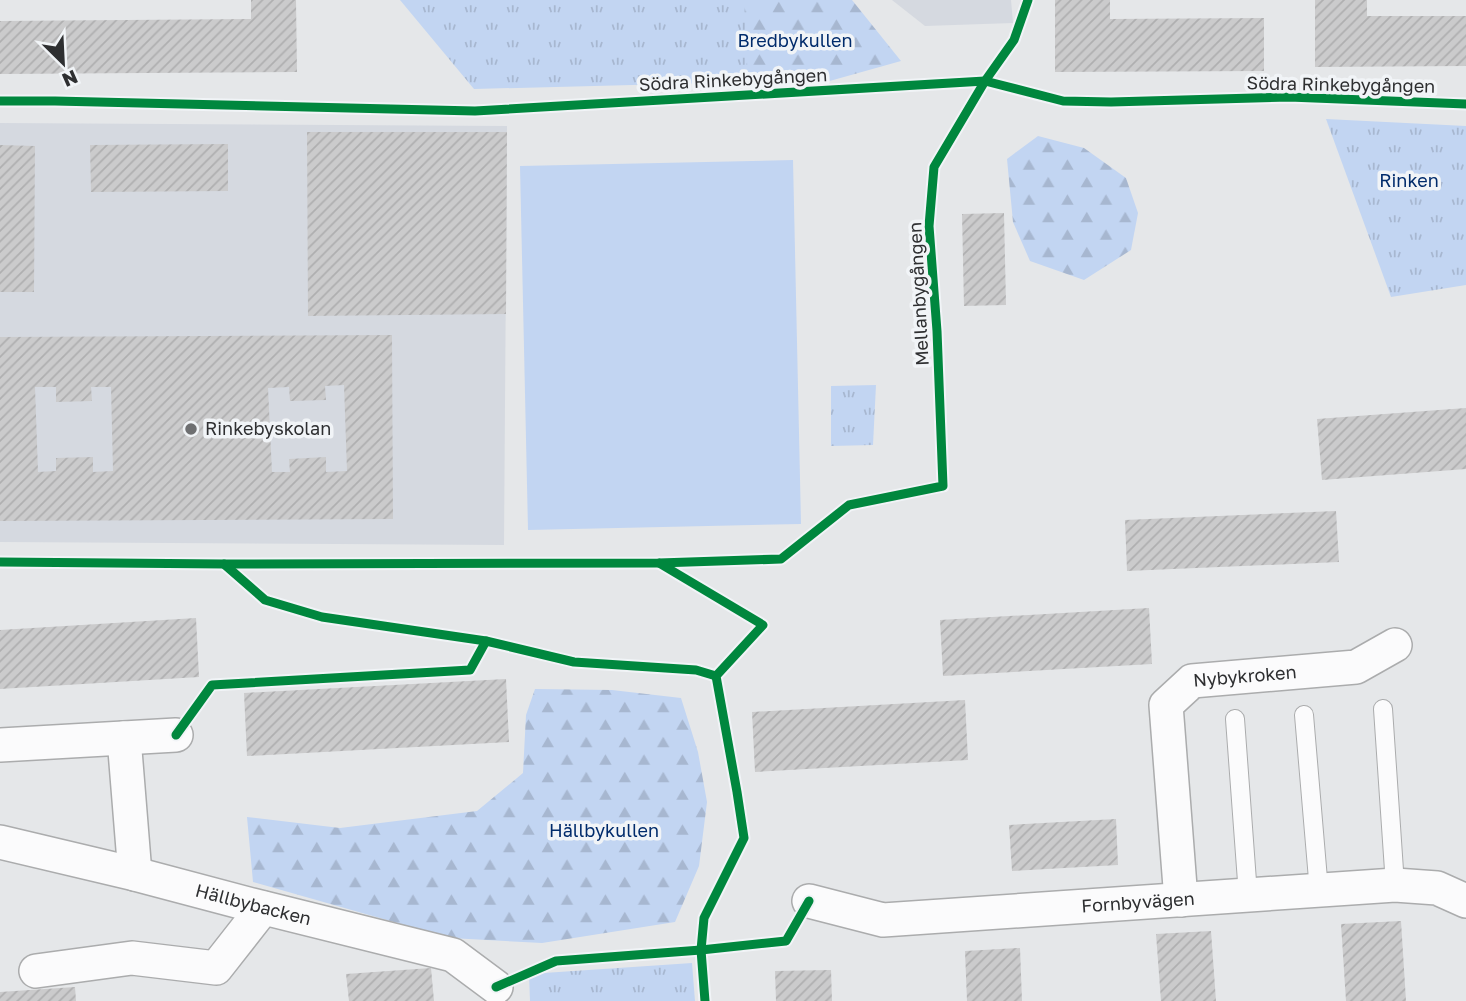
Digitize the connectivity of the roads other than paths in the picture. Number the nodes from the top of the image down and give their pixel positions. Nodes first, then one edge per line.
1 (1395, 645) dead end
2 (1383, 709) dead end
3 (1304, 715) dead end
4 (1235, 719) dead end
5 (176, 735) dead end
6 (124, 738) junction
7 (0, 745) edge
8 (0, 842) edge
9 (135, 874) junction
10 (1395, 885) junction
11 (1319, 891) junction
12 (1248, 895) junction
13 (1181, 900) junction
14 (809, 901) dead end
15 (1466, 901) edge
16 (263, 908) junction
17 (36, 971) dead end
18 (493, 994) edge

1 - 13 street, Nybykroken
2 - 10 lane
3 - 11 lane
4 - 12 lane
5 - 6 street
6 - 7 street
6 - 9 street
8 - 9 street, Hällbybacken
9 - 16 street, Hällbybacken
10 - 11 street, Fornbyvägen
10 - 15 street, Fornbyvägen
11 - 12 street, Fornbyvägen
12 - 13 street, Fornbyvägen
13 - 14 street, Fornbyvägen
16 - 17 street
16 - 18 street, Hällbybacken

